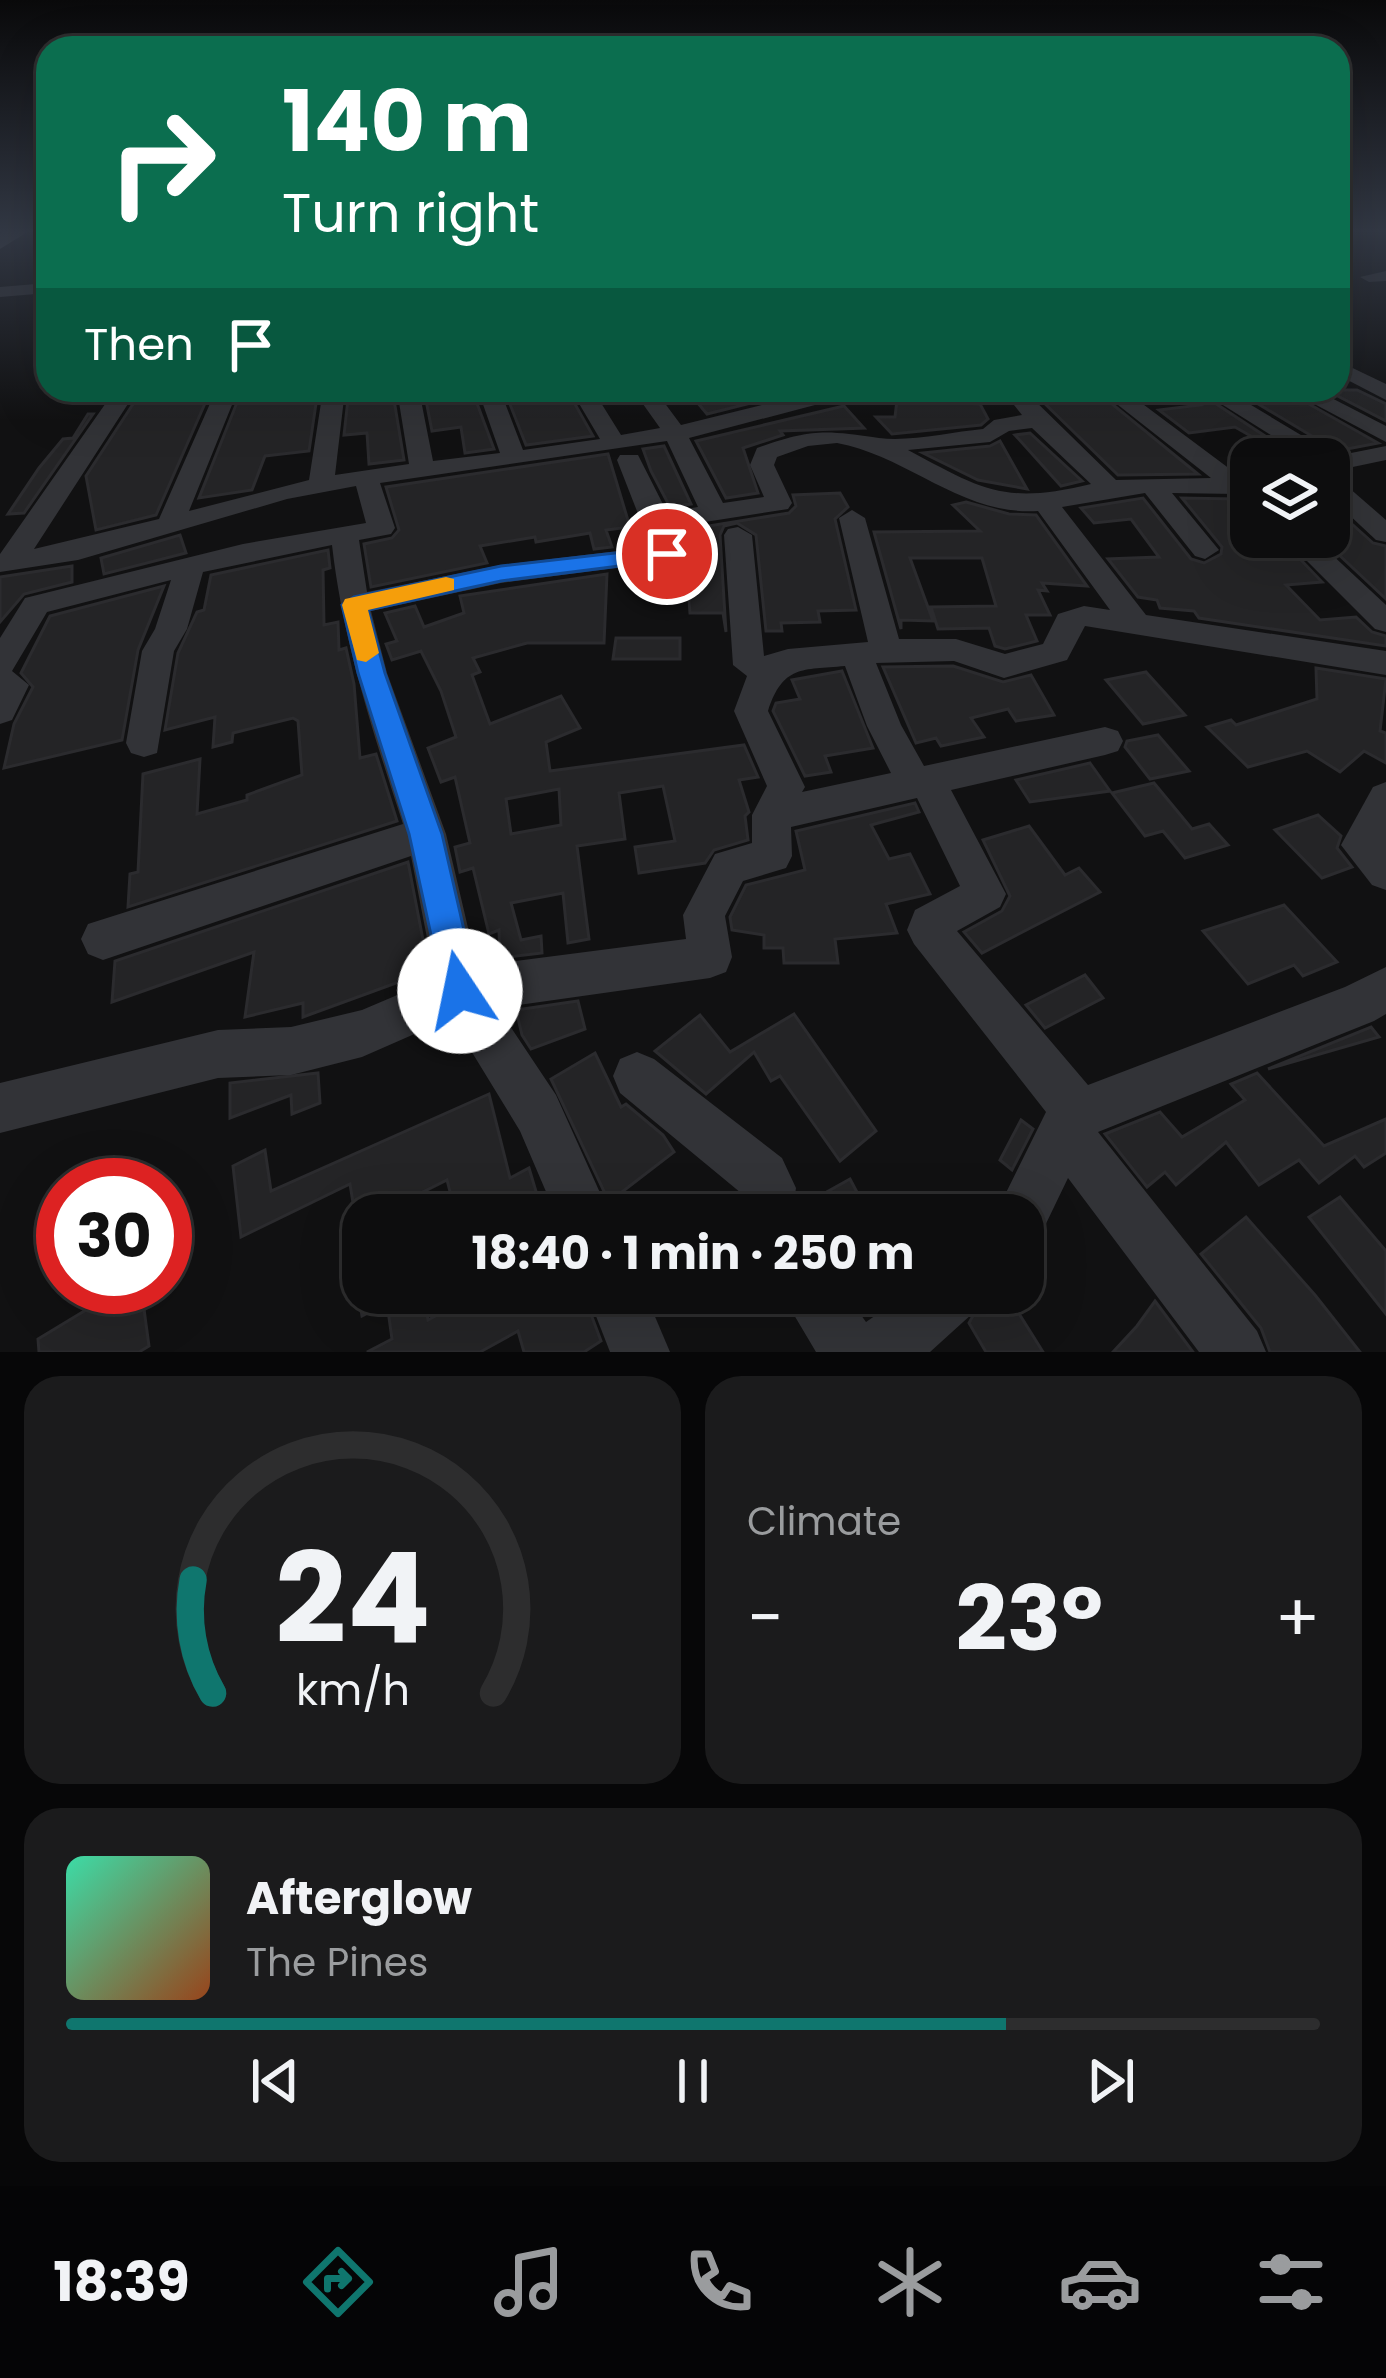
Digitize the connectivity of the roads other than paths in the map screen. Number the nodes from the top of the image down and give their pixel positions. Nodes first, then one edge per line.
1 (1350, 374) edge
2 (1386, 393) edge
3 (118, 402) edge
4 (222, 402) edge
5 (332, 402) edge
6 (410, 402) edge
7 (493, 402) edge
8 (590, 402) edge
9 (653, 402) edge
10 (739, 402) edge
11 (801, 402) edge
12 (1023, 402) edge
13 (1127, 402) edge
14 (1230, 402) edge
15 (1323, 402) edge
16 (749, 416) junction
17 (1037, 420) junction
18 (674, 432) junction
19 (1386, 435) edge
20 (1289, 438) edge
21 (883, 446) junction
22 (778, 448) junction
23 (621, 452) junction
24 (1386, 454) edge
25 (514, 458) junction
26 (1350, 459) edge
27 (422, 470) junction
28 (1230, 476) edge
29 (366, 477) junction
30 (321, 484) junction
31 (1151, 484) junction
32 (1230, 487) edge
33 (1110, 488) junction
34 (1350, 502) edge
35 (1045, 503) junction
36 (852, 518) dead end
37 (658, 521) junction
38 (171, 522) junction
39 (727, 524) junction
40 (1386, 534) edge
41 (345, 536) junction
42 (1205, 550) dead end
43 (1319, 558) edge
44 (5, 563) edge
45 (190, 567) junction
46 (354, 605) junction
47 (1386, 622) edge
48 (1138, 626) junction
49 (871, 651) junction
50 (1386, 663) edge
51 (0, 664) edge
52 (769, 670) junction
53 (0, 679) edge
54 (0, 711) edge
55 (1106, 741) dead end
56 (144, 743) dead end
57 (921, 782) junction
58 (1386, 798) edge
59 (771, 815) junction
60 (426, 834) junction
61 (1386, 872) edge
62 (103, 939) dead end
63 (1386, 989) edge
64 (460, 991) junction
65 (637, 1076) dead end
66 (0, 1108) edge
67 (1072, 1122) junction
68 (574, 1194) edge
69 (768, 1194) edge
70 (1033, 1194) edge
71 (825, 1314) edge
72 (929, 1314) edge
73 (851, 1352) edge
74 (867, 1352) edge
75 (1236, 1352) edge

1 - 2 street
3 - 44 street
4 - 38 street
5 - 30 street
6 - 27 street
7 - 25 street
8 - 23 street
9 - 18 street
10 - 16 street
11 - 16 street
12 - 17 street
13 - 28 street
14 - 20 street
15 - 19 street
16 - 18 street
16 - 22 street
17 - 21 street
17 - 33 street
18 - 23 street
18 - 39 street
21 - 22 street
21 - 35 street
22 - 39 street
23 - 25 street
23 - 37 street
24 - 26 street
25 - 27 street
27 - 29 street
29 - 30 street
29 - 41 street
30 - 38 street
31 - 32 street
31 - 33 street
31 - 42 street
33 - 35 street
34 - 40 street
35 - 48 street
36 - 49 street
37 - 39 street
37 - 46 street
38 - 44 street
39 - 52 street
41 - 45 street
41 - 46 street
43 - 47 street
45 - 51 street
45 - 56 street
46 - 60 street
48 - 49 street
48 - 50 street
49 - 52 street
49 - 57 street
52 - 59 street
53 - 54 street
55 - 57 street
57 - 59 street
57 - 67 street
58 - 61 street
59 - 64 street
60 - 62 street
60 - 64 street
63 - 67 street
64 - 66 street
64 - 68 street
65 - 69 street
67 - 70 street
67 - 75 street
71 - 73 street
72 - 74 street

